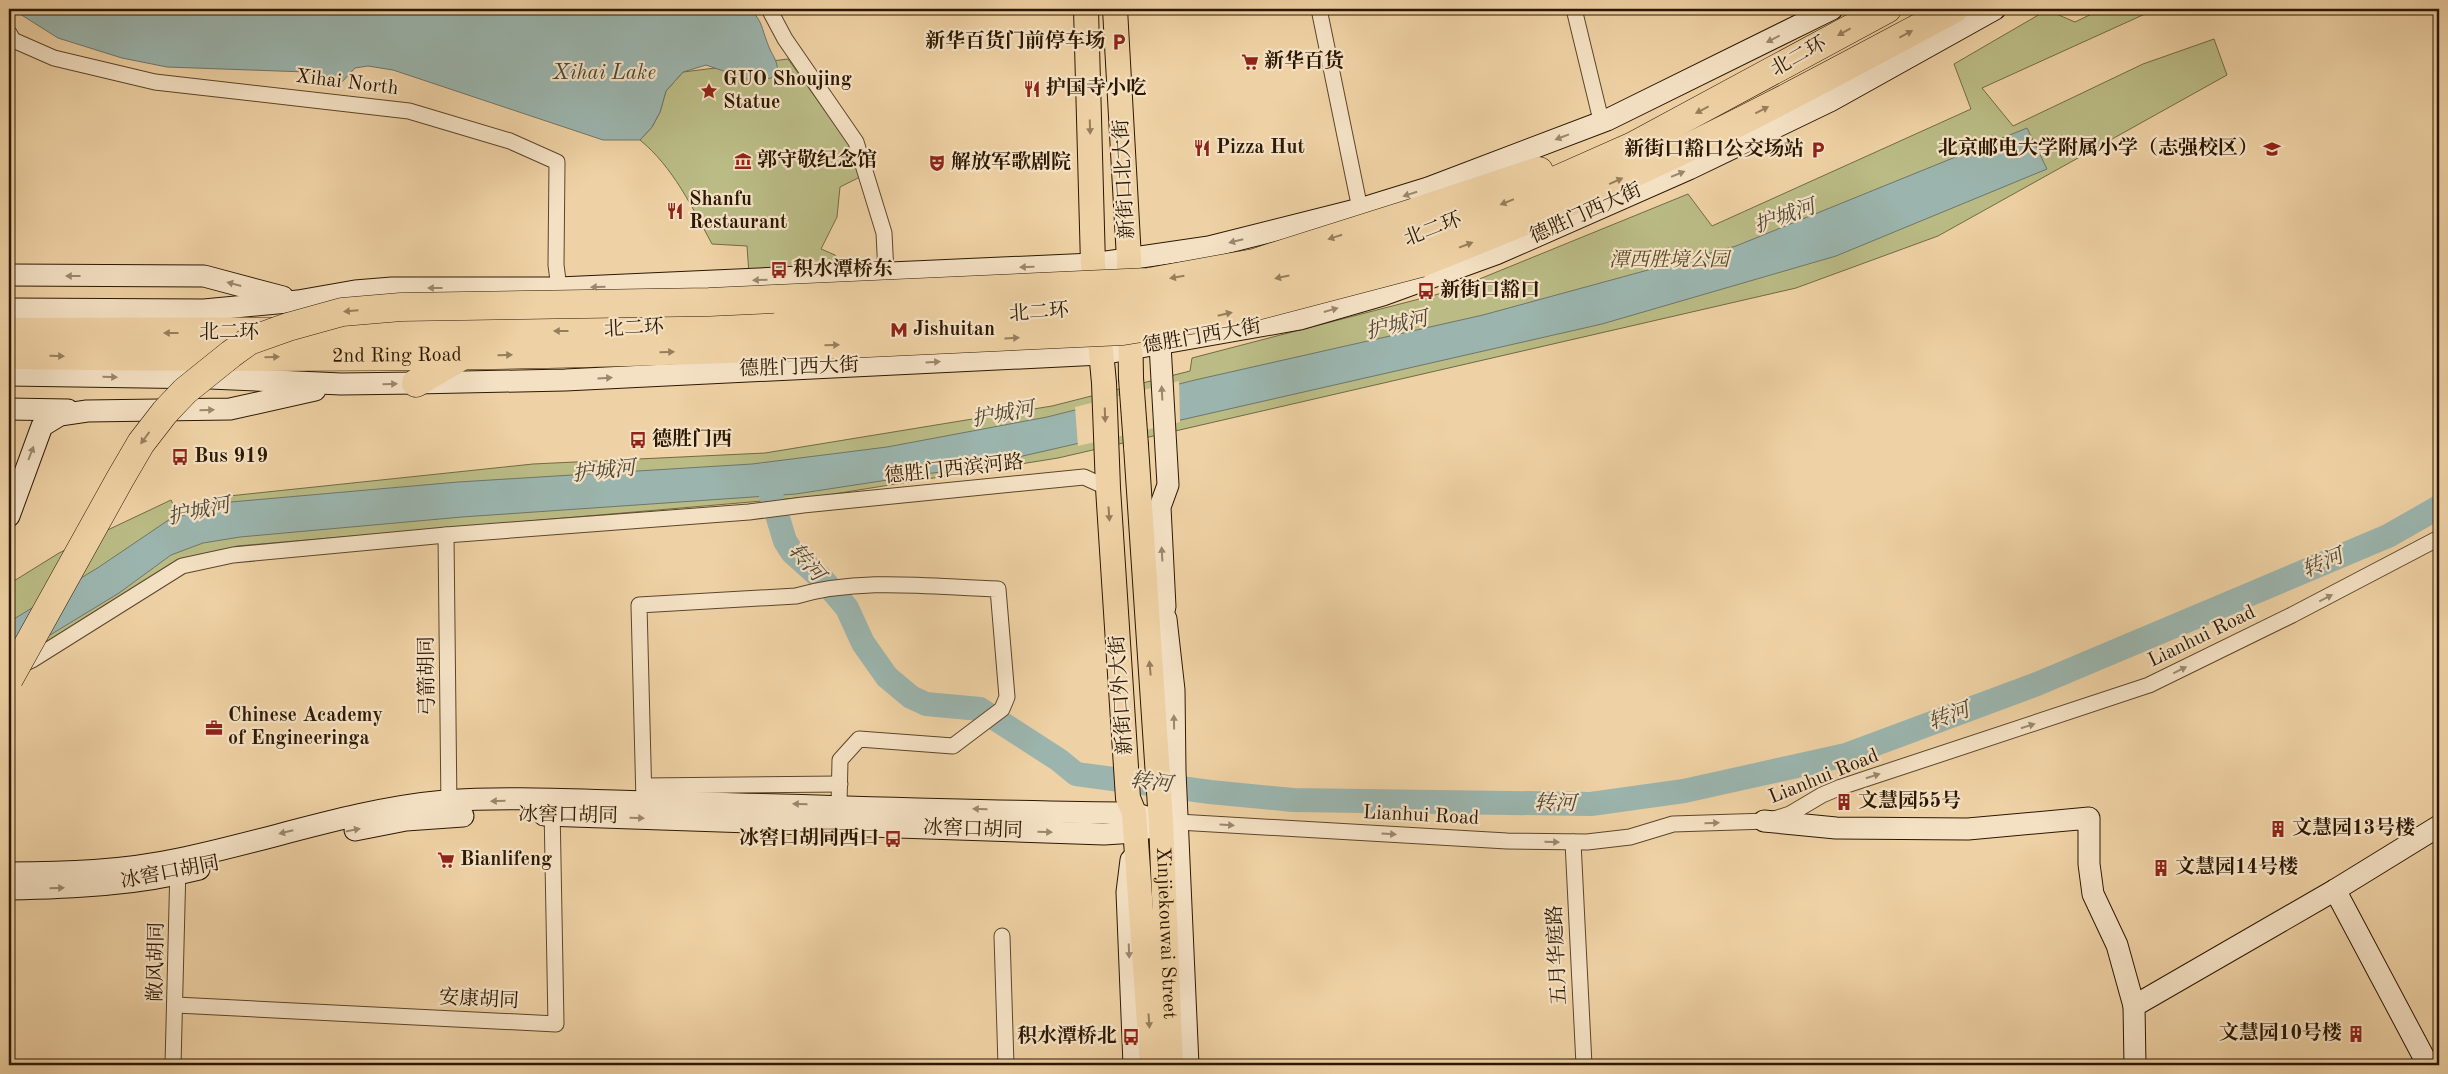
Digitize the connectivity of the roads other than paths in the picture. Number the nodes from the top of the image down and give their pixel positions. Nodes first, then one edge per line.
1 (769, 9) edge
2 (1086, 9) edge
3 (1116, 9) edge
4 (1319, 9) edge
5 (1574, 9) edge
6 (1832, 9) edge
7 (1887, 9) edge
8 (1954, 9) edge
9 (1995, 9) edge
10 (9, 33) edge
11 (1607, 120) junction
12 (1360, 210) junction
13 (1416, 238) junction
14 (1129, 259) junction
15 (1093, 264) junction
16 (886, 273) junction
17 (12, 276) edge
18 (845, 276) junction
19 (559, 288) junction
20 (355, 292) junction
21 (1383, 295) junction
22 (298, 301) junction
23 (872, 303) junction
24 (9, 309) edge
25 (447, 312) junction
26 (9, 332) edge
27 (496, 332) junction
28 (784, 334) junction
29 (1160, 345) junction
30 (1129, 349) junction
31 (1101, 354) junction
32 (9, 355) edge
33 (462, 356) junction
34 (874, 365) junction
35 (9, 376) edge
36 (416, 383) junction
37 (341, 384) junction
38 (9, 409) edge
39 (87, 411) junction
40 (1108, 488) junction
41 (9, 516) edge
42 (446, 535) junction
43 (2439, 538) edge
44 (1142, 568) junction
45 (1166, 620) junction
46 (9, 670) edge
47 (9, 679) edge
48 (1166, 770) junction
49 (645, 794) junction
50 (840, 795) junction
51 (552, 807) junction
52 (449, 808) junction
53 (1169, 812) junction
54 (1132, 815) junction
55 (1764, 821) junction
56 (2439, 826) edge
57 (1573, 842) junction
58 (178, 867) junction
59 (9, 872) edge
60 (9, 889) edge
61 (2335, 890) junction
62 (1002, 936) dead end
63 (176, 1005) junction
64 (2134, 1006) junction
65 (1187, 1033) junction
66 (173, 1065) edge
67 (1006, 1065) edge
68 (1134, 1065) edge
69 (1152, 1065) edge
70 (1171, 1065) edge
71 (1177, 1065) edge
72 (1188, 1065) edge
73 (1584, 1065) edge
74 (2135, 1065) edge
75 (2428, 1065) edge

1 - 16 street
2 -> 15 main road, 新街口北大街
3 - 14 main road, 新街口北大街
4 - 12 street
5 - 11 street
6 -> 11 street
7 -> 13 highway, 北二环
13 -> 8 highway, 北二环
21 -> 9 street, 德胜门西大街
10 - 19 street, Xihai North
11 -> 12 street
12 -> 14 street
12 - 21 street
13 - 28 highway, 北二环, bridge
13 -> 47 highway, bridge
14 - 15 street
14 - 30 main road, 新街口北大街
15 -> 16 street
15 - 23 street
15 - 31 main road, 新街口北大街
16 - 18 street
22 -> 17 street
18 -> 19 street
18 - 23 street
19 -> 20 street
20 - 22 street
20 - 25 street
29 -> 21 street, 德胜门西大街
22 - 24 street
23 - 25 street
23 - 34 street
25 - 27 highway
27 -> 26 highway, 北二环
28 -> 27 highway, 北二环
33 -> 28 highway, 2nd Ring Road
29 - 30 street, 德胜门西大街
45 -> 29 street, 新街口外大街
30 - 31 street, 德胜门西大街
30 - 44 main road, 新街口外大街, bridge
34 -> 31 street, 德胜门西大街
31 -> 40 main road, 新街口外大街
32 -> 33 highway, 2nd Ring Road
33 - 36 highway
36 -> 34 street, 德胜门西大街
35 -> 37 street
37 -> 36 street, 德胜门西大街
39 -> 37 street
38 - 39 street
41 -> 39 street
40 - 42 street, 德胜门西滨河路
40 -> 54 main road, 新街口外大街
42 - 46 street, 德胜门西滨河路
42 - 52 street, 弓箭胡同
55 -> 43 street, Lianhui Road
44 - 45 street, 新街口外大街
48 -> 44 main road, 新街口外大街
48 -> 45 street, 新街口外大街
48 - 53 main road, 新街口外大街
49 - 50 street, 冰窖口胡同
49 - 50 street
49 - 51 street, 冰窖口胡同
54 -> 50 street, 冰窖口胡同
51 - 52 street, 冰窖口胡同
51 -> 54 street, 冰窖口胡同
51 - 63 street, 安康胡同
52 - 58 street, 冰窖口胡同
53 - 54 street
53 -> 57 street, Lianhui Road
53 - 65 street, 新街口外大街
53 - 70 main road, Xinjiekouwai Street
54 -> 68 street, 新街口外大街
54 -> 69 main road, Xinjiekouwai Street
57 -> 55 street, Lianhui Road
55 - 64 street
56 - 61 street
57 - 73 street, 五月华庭路
58 - 59 street, 冰窖口胡同
60 -> 58 street, 冰窖口胡同
58 - 63 street, 敞风胡同
61 - 64 street
61 - 75 street
62 - 67 street
63 - 66 street, 敞风胡同
64 - 74 street
65 - 71 main road
65 - 72 street, 新街口外大街

